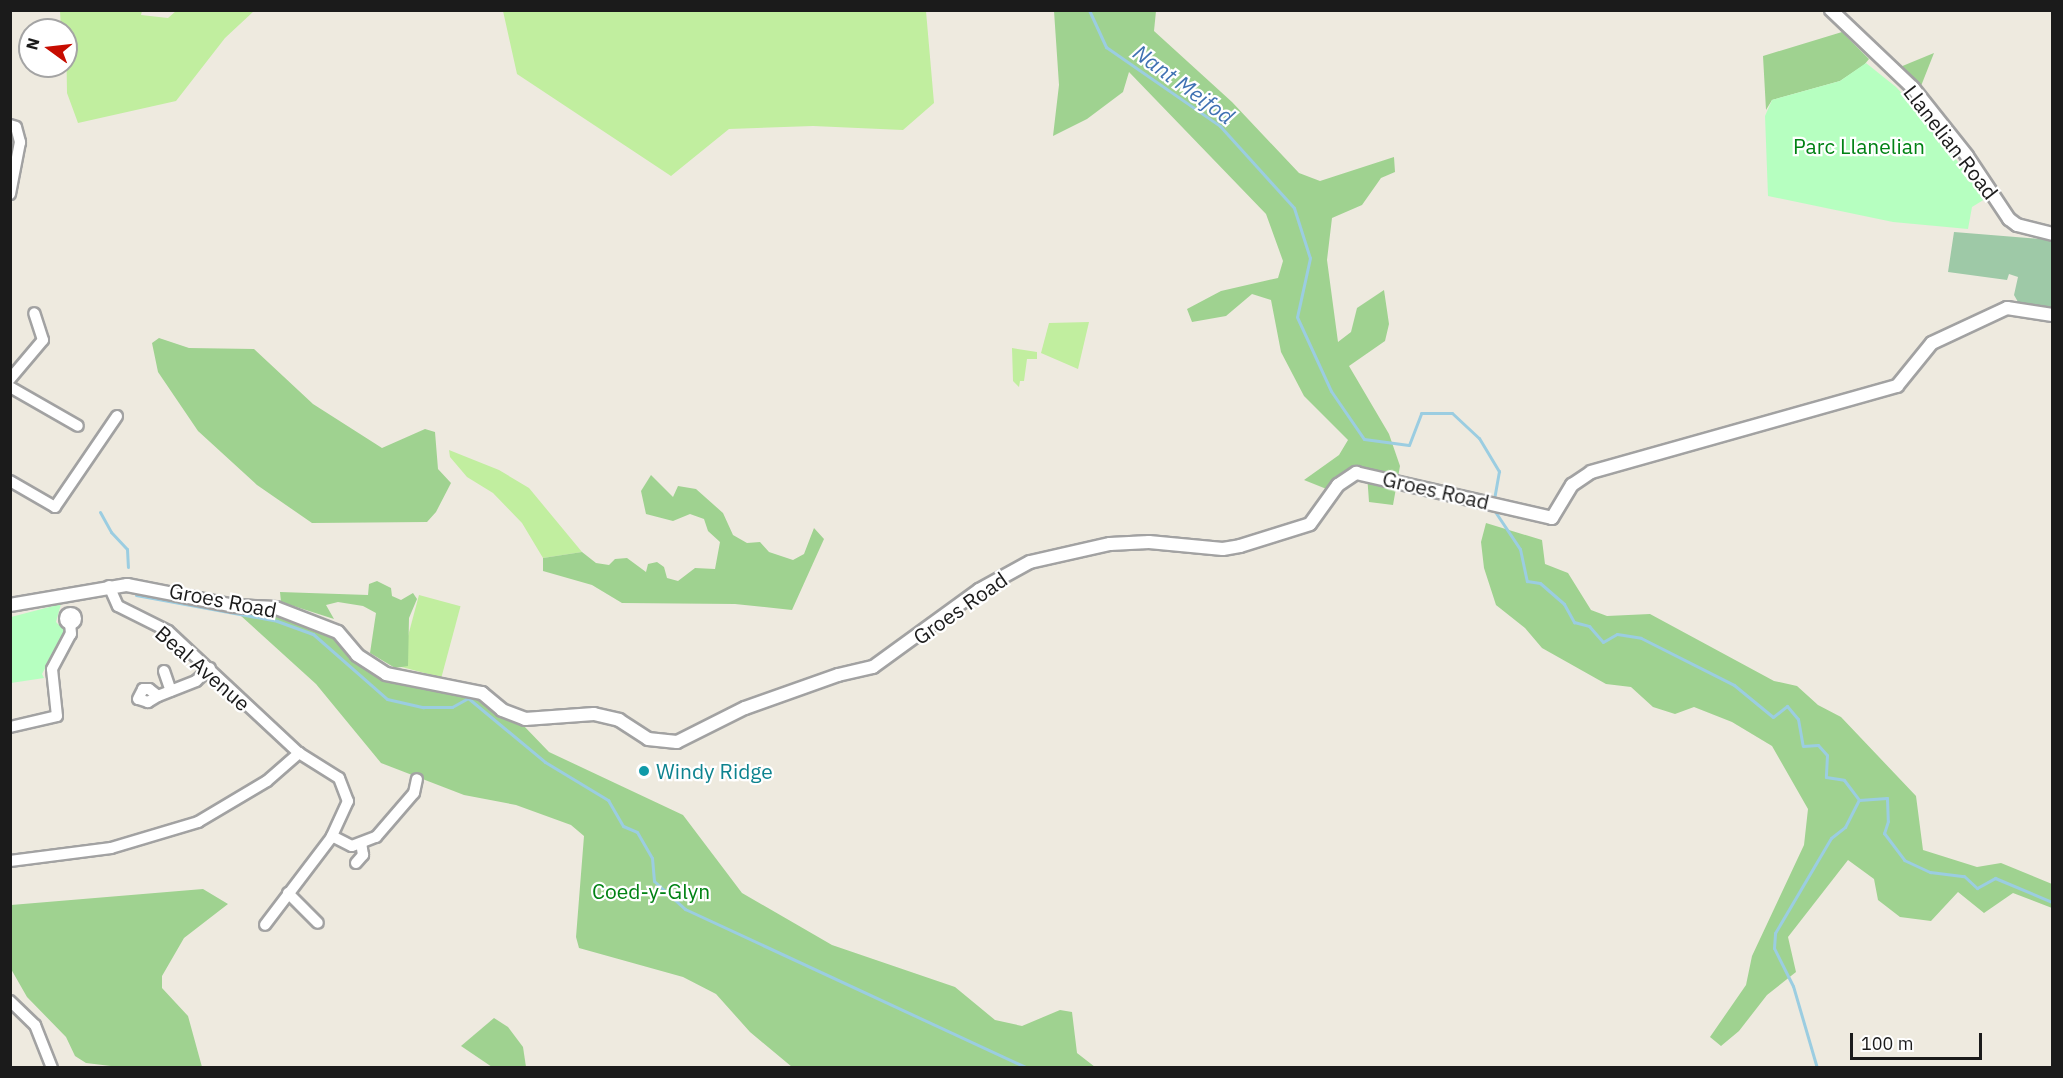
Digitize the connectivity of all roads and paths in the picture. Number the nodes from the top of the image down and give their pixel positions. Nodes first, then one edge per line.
1 (1831, 10) edge
2 (10, 126) edge
3 (10, 194) edge
4 (2052, 234) edge
5 (2052, 315) edge
6 (33, 320) dead end
7 (10, 379) edge
8 (10, 387) edge
9 (117, 416) dead end
10 (78, 426) dead end
11 (10, 481) edge
12 (109, 586) junction
13 (10, 605) edge
14 (70, 623) dead end
15 (210, 668) junction
16 (164, 671) dead end
17 (171, 692) junction
18 (158, 696) dead end
19 (10, 727) edge
20 (299, 753) junction
21 (417, 779) dead end
22 (332, 836) junction
23 (360, 843) junction
24 (10, 861) edge
25 (356, 863) dead end
26 (288, 893) junction
27 (318, 923) dead end
28 (265, 925) dead end
29 (10, 1001) edge
30 (52, 1068) edge

1 - 4 street, Llanelian Road
2 - 3 street
5 - 12 street, Groes Road
6 - 7 street
8 - 10 street
9 - 11 street
12 - 13 street, Groes Road
12 - 15 street, Beal Avenue
14 - 19 street
15 - 17 street
15 - 20 street, Beal Avenue
16 - 17 street
17 - 18 street
20 - 22 street, Beal Avenue
20 - 24 street
21 - 23 street
22 - 23 street
22 - 26 street, Beal Avenue
23 - 25 street
26 - 27 street
26 - 28 street, Beal Avenue
29 - 30 street

